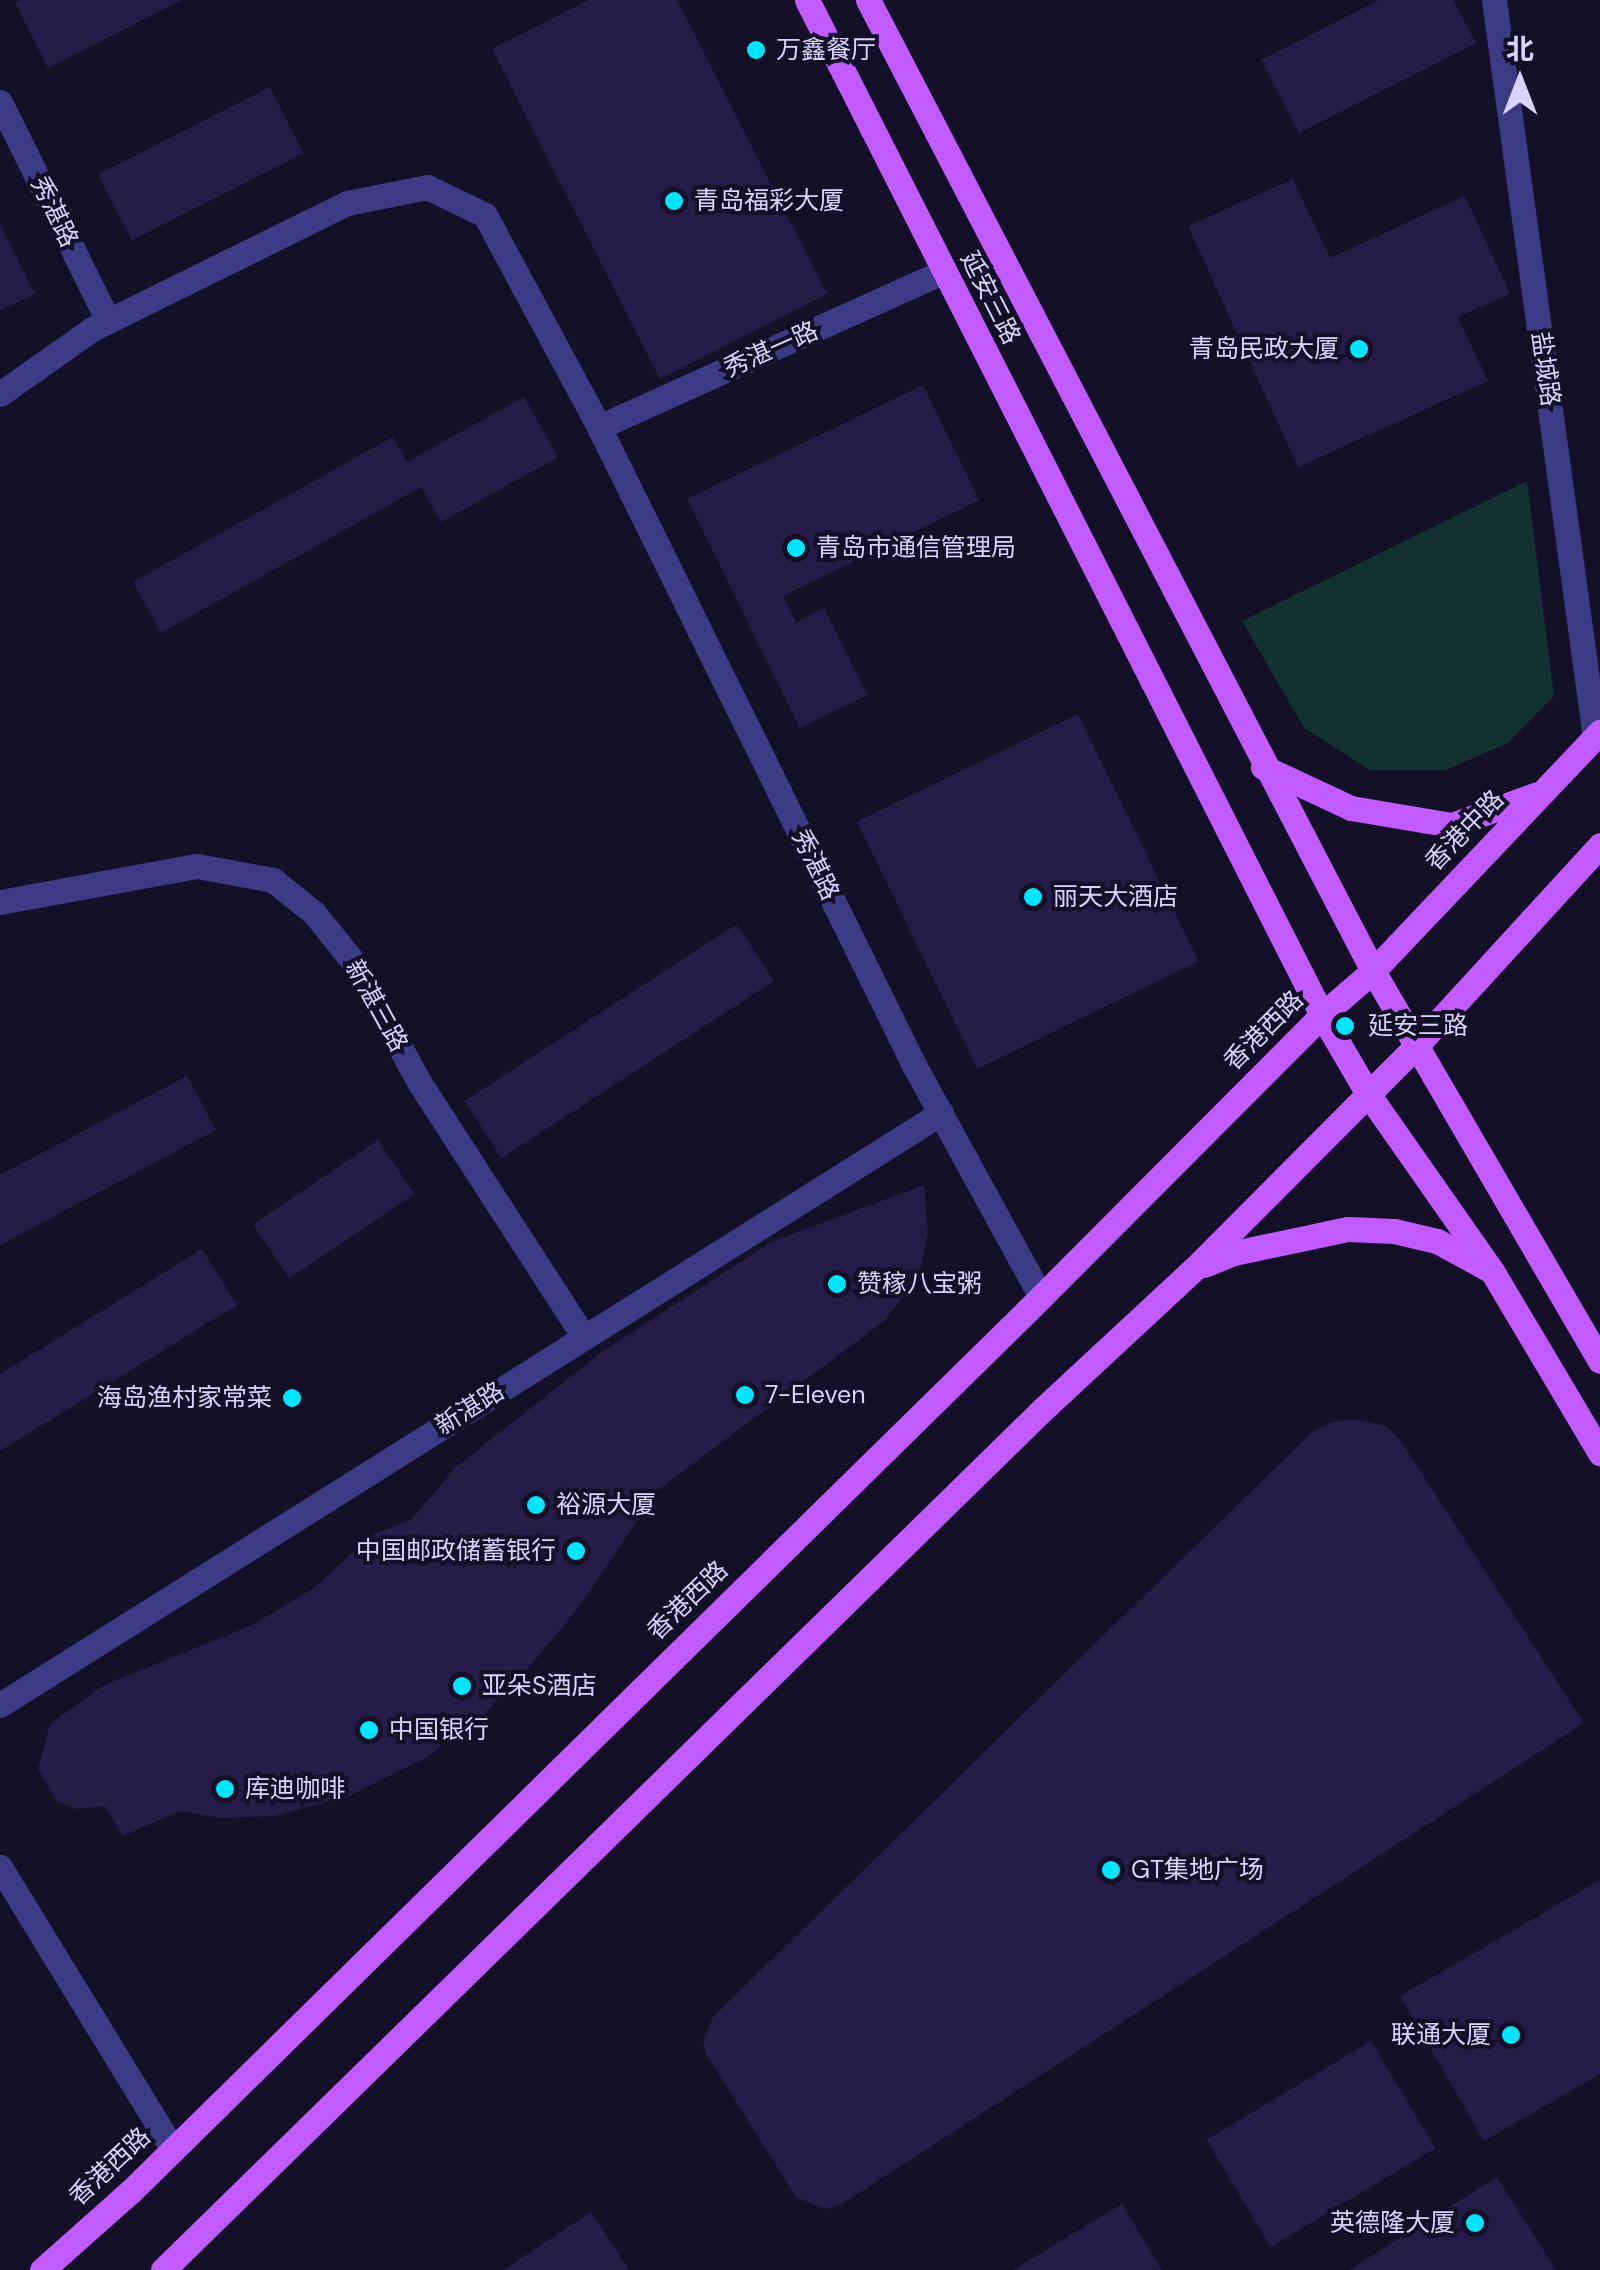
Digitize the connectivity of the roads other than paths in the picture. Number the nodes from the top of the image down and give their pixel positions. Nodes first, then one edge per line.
1 (807, 0) edge
2 (868, 0) edge
3 (1494, 0) edge
4 (0, 102) edge
5 (943, 272) junction
6 (108, 322) junction
7 (0, 394) edge
8 (600, 427) junction
9 (1597, 734) edge
10 (1263, 767) junction
11 (1542, 792) junction
12 (1600, 845) edge
13 (2, 896) edge
14 (1372, 971) junction
15 (1322, 1015) junction
16 (1417, 1045) junction
17 (1368, 1094) junction
18 (940, 1113) junction
19 (1194, 1269) junction
20 (1492, 1271) junction
21 (1041, 1298) junction
22 (584, 1337) junction
23 (1600, 1361) edge
24 (1600, 1453) edge
25 (0, 1705) edge
26 (0, 1867) edge
27 (173, 2149) junction
28 (166, 2269) edge
29 (42, 2270) edge

1 - 5 main road, 延安三路
2 - 10 main road, 延安三路
3 - 9 street, 盐城路
4 - 6 street, 秀湛路
5 - 8 street, 秀湛一路
5 - 15 main road, 延安三路
6 - 7 street, 秀湛路
6 - 8 street, 秀湛路
8 - 18 street, 秀湛路
9 - 11 main road, 香港中路
10 - 11 main road
10 - 14 main road, 延安三路
11 - 14 main road, 香港中路
12 - 16 main road
13 - 22 street, 新湛三路
14 - 15 main road, 香港西路
14 - 16 main road, 延安三路
15 - 17 main road, 延安三路
15 - 21 main road, 香港西路
16 - 17 main road
16 - 23 main road, 延安三路
17 - 19 main road
17 - 20 main road, 延安三路
18 - 21 street, 秀湛路
18 - 22 street, 新湛路
19 - 20 main road
19 - 28 main road
20 - 24 main road, 延安三路
21 - 27 main road, 香港西路
22 - 25 street, 新湛路
26 - 27 street
27 - 29 main road, 香港西路

